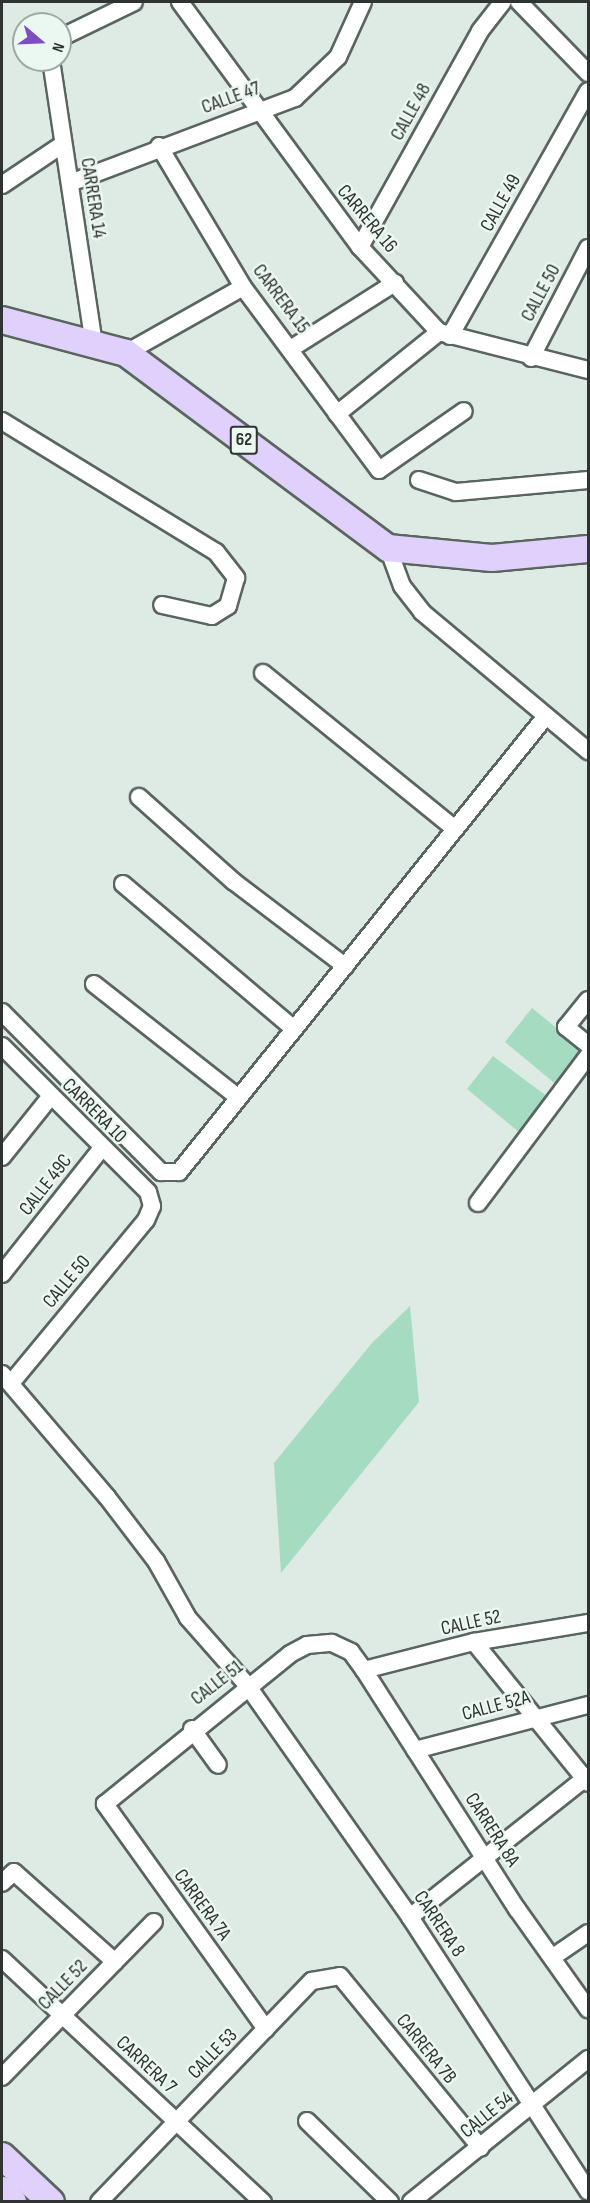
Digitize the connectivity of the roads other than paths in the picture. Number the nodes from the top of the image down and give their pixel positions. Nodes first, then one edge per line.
1 (134, 2) edge
2 (180, 2) edge
3 (363, 2) edge
4 (503, 2) edge
5 (519, 2) edge
6 (72, 32) edge
7 (53, 72) edge
8 (588, 73) edge
9 (588, 91) edge
10 (256, 112) junction
11 (63, 144) junction
12 (159, 146) junction
13 (70, 183) junction
14 (2, 185) edge
15 (360, 247) junction
16 (588, 248) edge
17 (580, 280) edge
18 (395, 284) junction
19 (243, 287) junction
20 (2, 320) edge
21 (445, 334) junction
22 (94, 344) junction
23 (292, 348) junction
24 (126, 353) junction
25 (531, 358) junction
26 (588, 370) edge
27 (464, 411) dead end
28 (338, 414) junction
29 (2, 422) edge
30 (418, 480) dead end
31 (588, 480) edge
32 (388, 548) junction
33 (588, 549) edge
34 (162, 605) dead end
35 (263, 673) dead end
36 (546, 716) junction
37 (588, 751) edge
38 (139, 797) dead end
39 (456, 829) junction
40 (123, 884) dead end
41 (345, 966) junction
42 (94, 984) dead end
43 (588, 1000) edge
44 (2, 1012) edge
45 (294, 1029) junction
46 (588, 1045) edge
47 (2, 1046) edge
48 (588, 1056) edge
49 (50, 1097) junction
50 (239, 1098) junction
51 (101, 1149) junction
52 (2, 1157) edge
53 (478, 1203) dead end
54 (152, 1206) joint
55 (2, 1274) edge
56 (6, 1379) edge
57 (588, 1623) edge
58 (474, 1642) junction
59 (364, 1670) junction
60 (247, 1685) junction
61 (588, 1705) edge
62 (536, 1717) junction
63 (192, 1729) junction
64 (415, 1749) junction
65 (218, 1765) dead end
66 (587, 1779) edge
67 (105, 1804) joint
68 (485, 1858) junction
69 (8, 1878) edge
70 (410, 1917) junction
71 (154, 1922) dead end
72 (588, 1933) edge
73 (553, 1957) junction
74 (2, 1959) edge
75 (115, 1962) junction
76 (340, 1976) joint
77 (588, 2008) edge
78 (62, 2016) junction
79 (266, 2029) junction
80 (588, 2059) edge
81 (2, 2077) edge
82 (535, 2103) junction
83 (307, 2121) dead end
84 (177, 2122) junction
85 (481, 2148) junction
86 (2, 2156) edge
87 (588, 2189) edge
88 (2, 2190) edge
89 (13, 2202) edge
90 (51, 2202) edge
91 (99, 2202) edge
92 (263, 2202) edge
93 (390, 2202) edge
94 (411, 2202) edge

1 - 6 street
2 - 10 street, CARRERA 16
3 - 10 street, CALLE 47
4 - 15 street, CALLE 48
5 - 8 street
7 - 11 street, CARRERA 14
9 - 21 street, CALLE 49
10 - 12 street, CALLE 47
10 - 15 street, CARRERA 16
11 - 13 street, CARRERA 14
11 - 14 street
12 - 13 street, CALLE 47
12 - 19 street, CARRERA 15
13 - 22 street, CARRERA 14
15 - 18 street, CARRERA 16
16 - 17 street, CALLE 50
17 - 25 street, CALLE 50
18 - 21 street, CARRERA 16
18 - 23 street
19 - 23 street, CARRERA 15
19 - 24 street
20 - 22 main road, 62
21 - 25 street
21 - 28 street, CALLE 49
22 - 24 main road, 62
23 - 28 street, CARRERA 15
24 - 32 main road, 62
25 - 26 street
27 - 28 street, CARRERA 15
29 - 34 street
30 - 31 street
32 - 33 main road
32 - 36 street
35 - 39 street
36 - 37 street
36 - 39 street
38 - 41 street
39 - 41 street
40 - 45 street
41 - 45 street
42 - 50 street
43 - 46 street
44 - 50 street
45 - 50 street
47 - 49 street, CARRERA 10
48 - 53 street
49 - 51 street, CARRERA 10
49 - 52 street
51 - 54 street, CARRERA 10
51 - 55 street, CALLE 49C
54 - 56 street, CALLE 50
56 - 60 street, CARRERA 8
57 - 58 street, CALLE 52
58 - 59 street, CALLE 52
58 - 62 street
59 - 60 street, CALLE 51
59 - 64 street, CARRERA 8A
60 - 63 street, CALLE 51
60 - 70 street, CARRERA 8
61 - 62 street, CALLE 52A
62 - 64 street, CALLE 52A
62 - 66 street
63 - 65 street
63 - 67 street, CALLE 51
64 - 68 street, CARRERA 8A
66 - 68 street
67 - 79 street, CARRERA 7A
68 - 70 street
68 - 73 street, CARRERA 8A
69 - 75 street
70 - 82 street, CARRERA 8
71 - 75 street, CALLE 52
72 - 73 street
73 - 77 street, CARRERA 8A
74 - 78 street, CARRERA 7
75 - 78 street, CALLE 52
76 - 79 street, CALLE 53
76 - 85 street, CARRERA 7B
78 - 81 street, CALLE 52
78 - 84 street, CARRERA 7
79 - 84 street, CALLE 53
80 - 82 street, CALLE 54
82 - 85 street, CALLE 54
82 - 87 street, CARRERA 8
83 - 93 street
84 - 91 street, CALLE 53
84 - 92 street, CARRERA 7
85 - 94 street, CALLE 54
86 - 90 main road
88 - 89 main road

